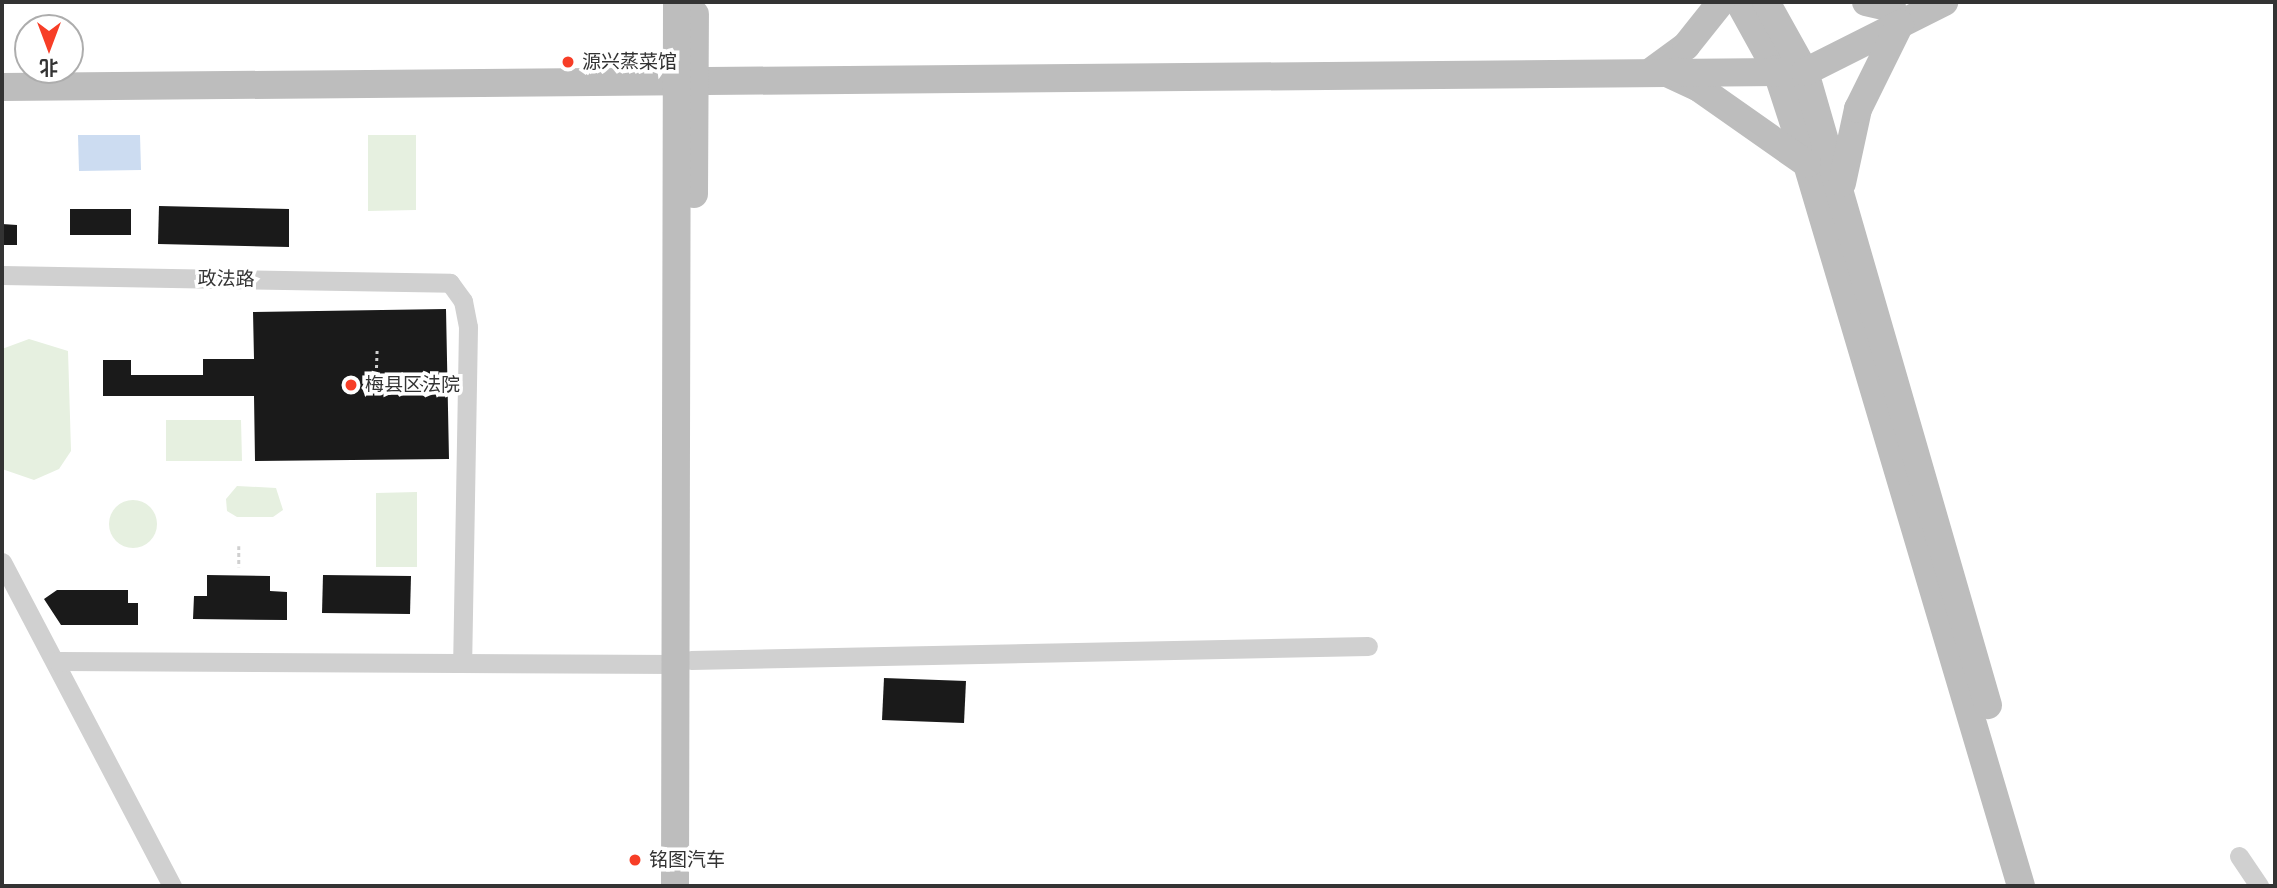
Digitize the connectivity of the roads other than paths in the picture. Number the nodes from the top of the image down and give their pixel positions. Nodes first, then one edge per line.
1 (677, 2) edge
2 (695, 2) edge
3 (1721, 2) edge
4 (1739, 2) edge
5 (1766, 2) edge
6 (1944, 2) edge
7 (1891, 9) edge
8 (1793, 66) junction
9 (1657, 70) junction
10 (684, 80) junction
11 (2, 87) edge
12 (1807, 164) junction
13 (1842, 189) junction
14 (2, 275) edge
15 (2, 562) edge
16 (1368, 646) dead end
17 (58, 661) junction
18 (684, 662) junction
19 (462, 663) junction
20 (2239, 856) dead end
21 (172, 886) edge
22 (675, 886) edge
23 (690, 886) edge
24 (2021, 886) edge
25 (2037, 886) edge
26 (2259, 886) edge

1 - 10 street
2 - 10 street
3 - 9 street
4 - 8 street
5 - 8 street
6 - 7 street
7 - 8 street
7 - 13 street
8 - 9 street
8 - 12 street
8 - 13 street
9 - 10 street
9 - 12 street
10 - 11 street
10 - 18 street
12 - 24 street
13 - 25 street
14 - 19 street, 政法路
15 - 17 street
16 - 18 street
17 - 19 street
17 - 21 street
18 - 19 street
18 - 22 street
18 - 23 street
20 - 26 street

